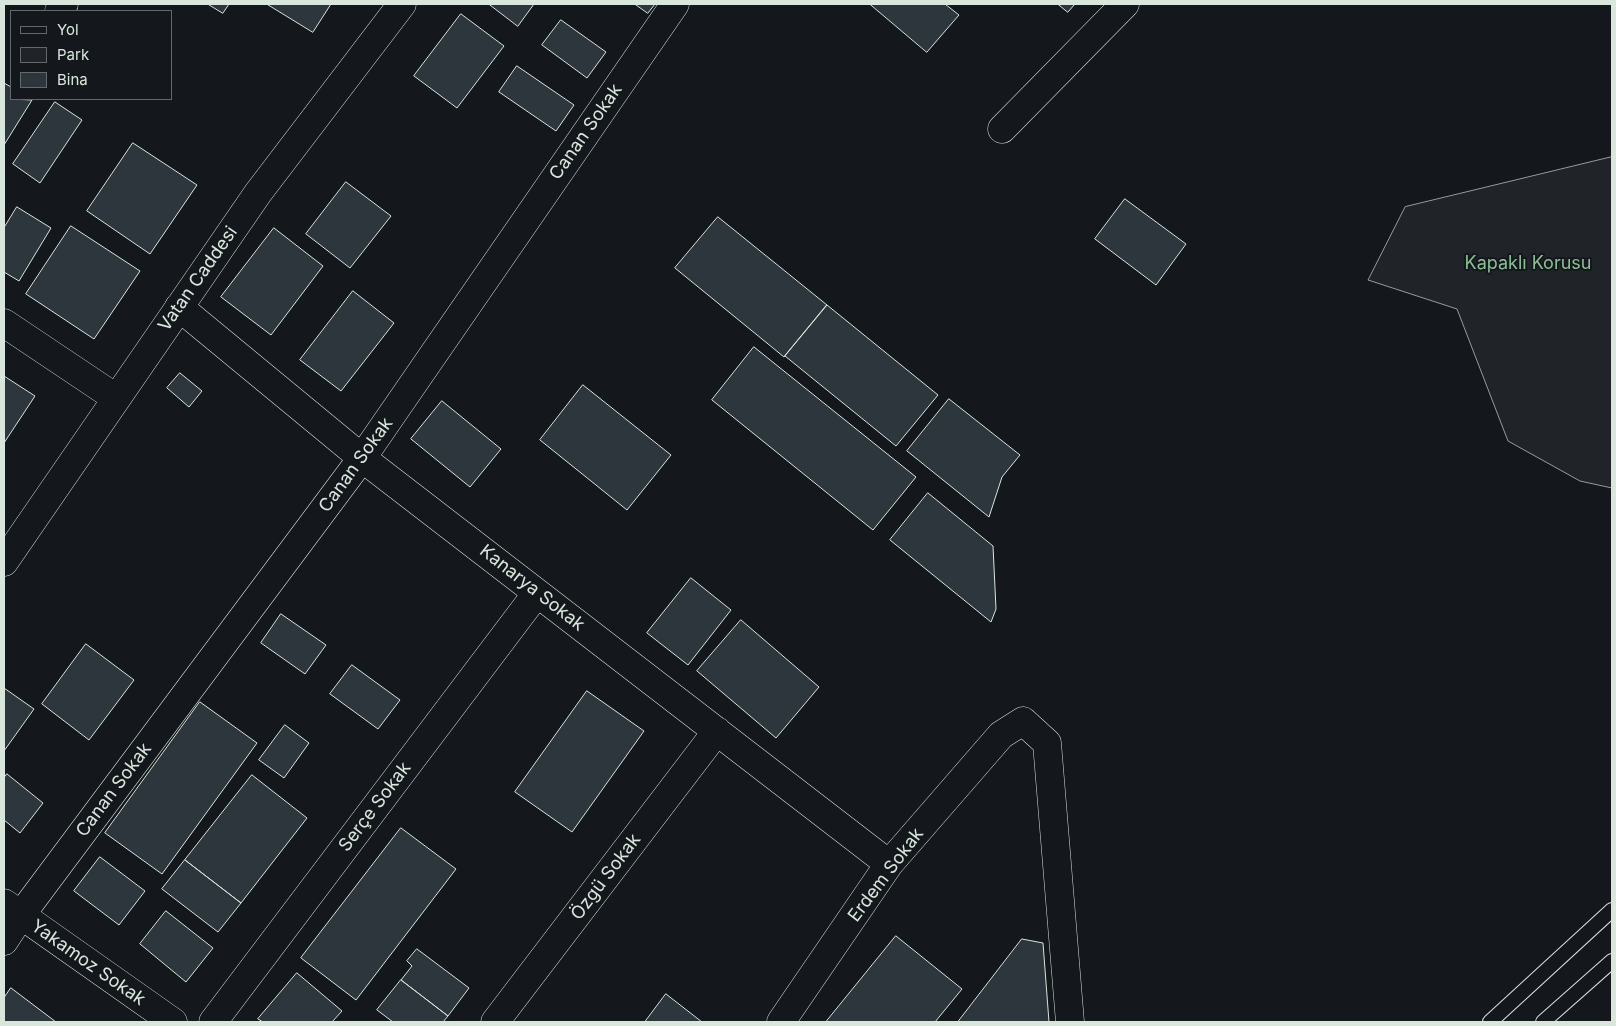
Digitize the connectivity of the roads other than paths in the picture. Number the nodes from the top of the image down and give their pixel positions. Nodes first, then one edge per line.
1 (402, 4) edge
2 (675, 4) edge
3 (1125, 4) edge
4 (1002, 129) dead end
5 (179, 307) junction
6 (4, 323) edge
7 (116, 398) junction
8 (362, 458) junction
9 (4, 562) edge
10 (537, 593) junction
11 (717, 731) junction
12 (889, 864) junction
13 (12, 909) edge
14 (1612, 910) edge
15 (4, 941) edge
16 (1612, 961) edge
17 (173, 1022) edge
18 (214, 1022) edge
19 (495, 1022) edge
20 (781, 1022) edge
21 (1070, 1022) edge
22 (1490, 1022) edge
23 (1543, 1022) edge

1 - 5 street, Vatan Caddesi
2 - 8 street, Canan Sokak
3 - 4 street
5 - 7 street, Vatan Caddesi
5 - 8 street, Kanarya Sokak
6 - 7 street
7 - 9 street, Vatan Caddesi
8 - 10 street, Kanarya Sokak
8 - 13 street, Canan Sokak
10 - 11 street, Kanarya Sokak
10 - 18 street, Serçe Sokak
11 - 12 street, Kanarya Sokak
11 - 19 street, Özgü Sokak
12 - 20 street, Erdem Sokak
12 - 21 street, Erdem Sokak
13 - 15 street, Canan Sokak
13 - 17 street, Yakamoz Sokak
14 - 22 lane
16 - 23 lane

